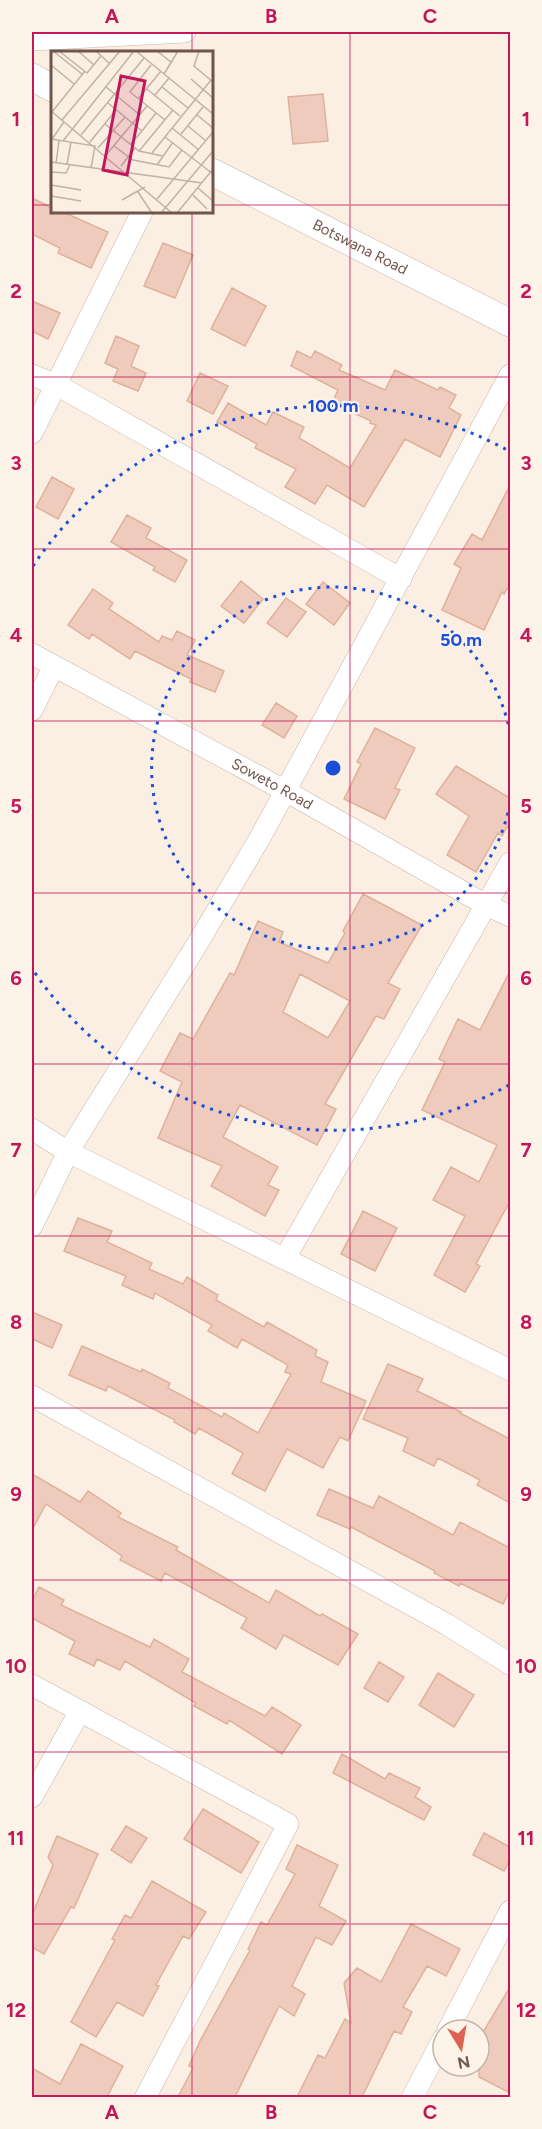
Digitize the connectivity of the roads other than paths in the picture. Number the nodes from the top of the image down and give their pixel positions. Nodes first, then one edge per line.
1 (185, 32) edge
2 (32, 39) edge
3 (32, 77) edge
4 (51, 87) edge
5 (213, 173) edge
6 (142, 213) edge
7 (510, 323) edge
8 (32, 375) edge
9 (510, 375) edge
10 (57, 385) junction
11 (32, 433) edge
12 (401, 579) junction
13 (32, 654) edge
14 (54, 666) junction
15 (32, 710) edge
16 (284, 790) junction
17 (510, 863) edge
18 (486, 905) junction
19 (510, 916) edge
20 (32, 1129) edge
21 (68, 1152) junction
22 (32, 1226) edge
23 (285, 1258) junction
24 (510, 1370) edge
25 (32, 1396) edge
26 (510, 1664) edge
27 (32, 1685) edge
28 (80, 1711) junction
29 (32, 1797) edge
30 (510, 1911) edge
31 (454, 2018) edge
32 (431, 2061) edge
33 (145, 2097) edge
34 (412, 2097) edge

1 - 2 street
3 - 4 street
5 - 7 street, Botswana Road
6 - 10 street
8 - 10 street
9 - 12 street
10 - 11 street
10 - 12 street
12 - 16 street
13 - 14 street, Soweto Road
14 - 15 street
14 - 16 street, Soweto Road
16 - 18 street, Soweto Road
16 - 21 street
17 - 18 street
18 - 19 street, Soweto Road
18 - 23 street
20 - 21 street
21 - 22 street
21 - 23 street
23 - 24 street
25 - 26 street
27 - 28 street
28 - 29 street
28 - 33 street
30 - 31 street
32 - 34 street

